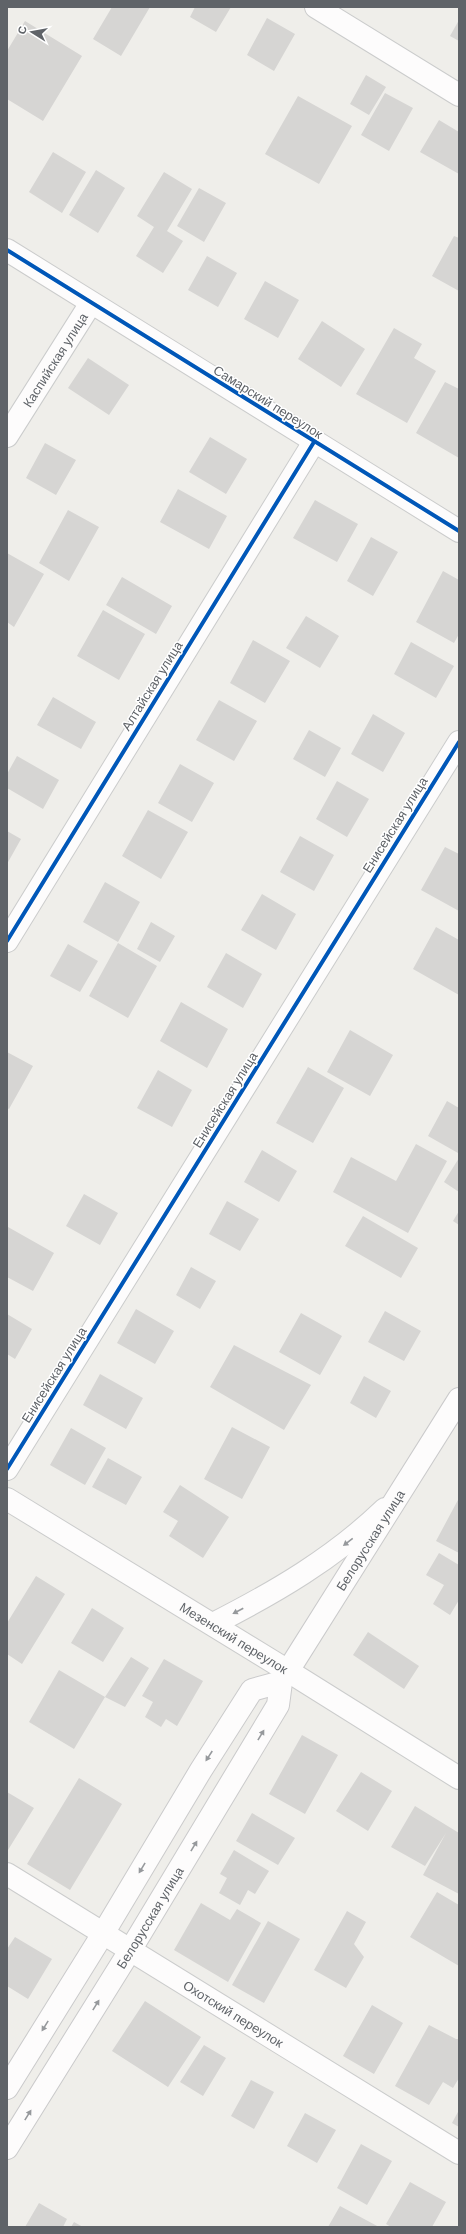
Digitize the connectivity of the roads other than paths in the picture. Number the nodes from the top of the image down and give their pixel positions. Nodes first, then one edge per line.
1 (316, 7) edge
2 (459, 95) edge
3 (7, 250) edge
4 (91, 303) junction
5 (7, 436) edge
6 (314, 442) junction
7 (459, 531) edge
8 (459, 742) edge
9 (7, 941) edge
10 (459, 1399) edge
11 (7, 1469) edge
12 (398, 1497) junction
13 (7, 1499) edge
14 (213, 1624) junction
15 (285, 1676) junction
16 (459, 1778) edge
17 (7, 1874) edge
18 (104, 1932) junction
19 (131, 1949) junction
20 (7, 2088) edge
21 (7, 2148) edge
22 (459, 2153) edge

1 - 2 street
3 - 4 street, Самарский переулок
4 - 5 street, Каспийская улица
4 - 6 street, Самарский переулок
6 - 7 street, Самарский переулок
6 - 9 street, Алтайская улица
8 - 11 street, Енисейская улица
10 - 12 street, Белорусская улица
12 -> 14 street
12 - 15 street, Белорусская улица
13 - 14 street, Мезенский переулок
14 - 15 street, Мезенский переулок
15 - 16 street, Мезенский переулок
15 -> 18 street
19 -> 15 street, Белорусская улица
17 - 18 street, Охотский переулок
18 - 19 street, Охотский переулок
18 -> 20 street
21 -> 19 street, Белорусская улица
19 - 22 street, Охотский переулок

